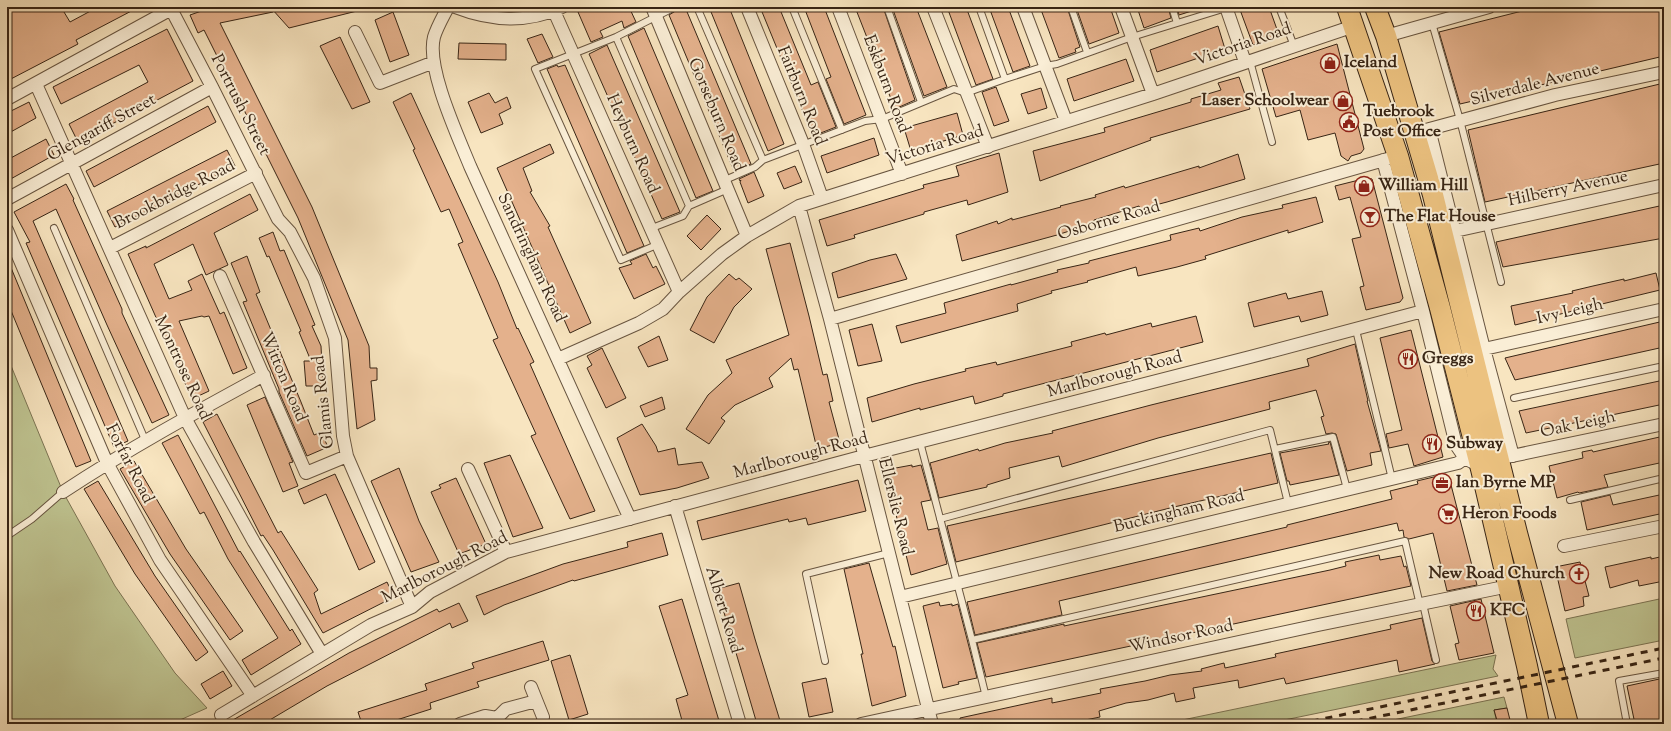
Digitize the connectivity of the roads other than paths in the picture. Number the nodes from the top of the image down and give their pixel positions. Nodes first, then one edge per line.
1 (448, 7) edge
2 (455, 7) edge
3 (675, 7) edge
4 (697, 7) edge
5 (747, 7) edge
6 (792, 7) edge
7 (838, 7) edge
8 (887, 7) edge
9 (933, 7) edge
10 (979, 7) edge
11 (1023, 7) edge
12 (1071, 7) edge
13 (1121, 7) edge
14 (1172, 7) edge
15 (1226, 7) edge
16 (1279, 7) edge
17 (1347, 7) edge
18 (1375, 7) edge
19 (1489, 7) edge
20 (172, 8) edge
21 (558, 9) edge
22 (654, 12) edge
23 (1177, 23) junction
24 (1432, 23) junction
25 (1354, 26) junction
26 (355, 32) dead end
27 (1386, 36) junction
28 (616, 37) junction
29 (1132, 37) junction
30 (1294, 46) junction
31 (1088, 52) junction
32 (573, 55) junction
33 (434, 62) junction
34 (1247, 62) junction
35 (1044, 66) junction
36 (1664, 72) edge
37 (1005, 79) junction
38 (36, 84) junction
39 (212, 87) junction
40 (966, 93) junction
41 (1153, 94) junction
42 (7, 99) edge
43 (922, 102) junction
44 (882, 119) junction
45 (1460, 120) junction
46 (1066, 121) junction
47 (842, 130) junction
48 (1422, 132) junction
49 (1272, 142) dead end
50 (803, 144) junction
51 (988, 147) junction
52 (1391, 158) junction
53 (763, 160) junction
54 (72, 164) junction
55 (256, 173) junction
56 (902, 174) junction
57 (727, 185) junction
58 (1664, 186) edge
59 (822, 198) junction
60 (7, 199) edge
61 (689, 206) junction
62 (799, 206) junction
63 (278, 219) joint
64 (1486, 224) junction
65 (54, 228) dead end
66 (652, 228) junction
67 (7, 230) edge
68 (1455, 231) junction
69 (746, 236) junction
70 (659, 244) junction
71 (110, 248) junction
72 (220, 276) dead end
73 (1501, 282) dead end
74 (679, 292) junction
75 (1664, 309) edge
76 (1423, 311) junction
77 (830, 319) junction
78 (1356, 330) junction
79 (1484, 349) junction
80 (558, 359) junction
81 (1664, 366) edge
82 (264, 375) junction
83 (1514, 398) dead end
84 (185, 418) junction
85 (1664, 424) edge
86 (146, 442) junction
87 (920, 442) junction
88 (1275, 448) junction
89 (347, 456) junction
90 (864, 456) junction
91 (1465, 458) junction
92 (1506, 458) junction
93 (107, 463) junction
94 (468, 469) dead end
95 (1481, 469) junction
96 (1664, 478) edge
97 (1392, 479) junction
98 (1348, 489) junction
99 (63, 492) joint
100 (1570, 500) dead end
101 (1288, 503) junction
102 (674, 506) junction
103 (630, 519) junction
104 (940, 519) junction
105 (1664, 526) edge
106 (7, 536) edge
107 (1564, 546) dead end
108 (506, 552) junction
109 (889, 553) junction
110 (958, 582) junction
111 (1509, 586) junction
112 (900, 597) junction
113 (1422, 604) junction
114 (412, 607) junction
115 (972, 640) junction
116 (322, 654) junction
117 (1436, 660) dead end
118 (825, 661) dead end
119 (1664, 673) edge
120 (530, 687) dead end
121 (253, 696) junction
122 (986, 696) junction
123 (536, 700) junction
124 (929, 709) junction
125 (221, 715) dead end
126 (542, 717) dead end
127 (499, 721) edge
128 (460, 724) edge
129 (740, 724) edge
130 (860, 724) edge
131 (932, 724) edge
132 (1539, 724) edge
133 (1568, 724) edge
134 (1627, 724) edge

1 - 33 street, Sandringham Road
2 - 21 street
3 - 22 lane
4 - 53 lane
5 - 50 street, Fairburn Road
6 - 47 lane
7 - 44 street, Eskburn Road
8 - 43 lane
9 - 40 street
10 - 37 lane
11 - 35 street
12 - 31 lane
13 - 29 street
14 - 23 lane
15 - 23 lane
15 - 34 street
16 - 30 lane
17 - 25 highway
18 - 27 highway
19 - 24 street
20 - 38 street
20 - 39 street, Portrush Street
21 - 32 street, Heyburn Road
22 - 28 lane
22 - 57 street, Gorseburn Road
23 - 29 lane
24 - 27 street
24 - 45 lane
25 - 30 street, Victoria Road
25 - 52 highway
26 - 33 street
27 - 48 highway
28 - 32 lane
28 - 61 lane
29 - 31 lane
29 - 41 street
30 - 34 street, Victoria Road
31 - 35 lane
32 - 66 street, Heyburn Road
32 - 70 lane
33 - 80 street, Sandringham Road
34 - 41 street, Victoria Road
34 - 49 lane
35 - 37 lane
35 - 46 street
36 - 45 street, Silverdale Avenue
37 - 40 lane
38 - 42 street
38 - 54 street, Montrose Road
39 - 54 street, Glengariff Street
39 - 55 street, Portrush Street
40 - 43 lane
40 - 51 street
41 - 46 street, Victoria Road
43 - 44 lane
44 - 47 lane
44 - 56 street, Eskburn Road
45 - 48 street, Silverdale Avenue
45 - 64 lane
46 - 51 street, Victoria Road
47 - 50 lane
48 - 68 street
48 - 92 highway
50 - 53 lane
50 - 59 street, Fairburn Road
51 - 56 street, Victoria Road
52 - 76 street
52 - 77 street, Osborne Road
52 - 95 highway
53 - 57 lane
54 - 60 street, Glengariff Street
54 - 71 street, Montrose Road
55 - 63 street, Portrush Street
55 - 71 street, Brookbridge Road
56 - 59 street, Victoria Road
57 - 61 lane
57 - 69 street, Gorseburn Road
58 - 64 street, Hilberry Avenue
59 - 62 street, Victoria Road
61 - 66 lane
62 - 69 street, Victoria Road
62 - 77 street, Ellerslie Road
63 - 89 street, Glamis Road
64 - 68 street, Hilberry Avenue
64 - 73 lane
65 - 86 lane
66 - 70 street, Heyburn Road
67 - 93 street, Forfar Road
68 - 79 street
69 - 74 street, Victoria Road
70 - 74 street, Heyburn Road
71 - 84 street, Montrose Road
72 - 82 street, Witton Road
74 - 80 street, Victoria Road
75 - 79 street, Ivy Leigh
76 - 78 street, Marlborough Road
76 - 91 street
77 - 90 street, Ellerslie Road
78 - 87 street, Marlborough Road
78 - 97 lane
79 - 92 street
80 - 103 street, Sandringham Road
81 - 83 lane
82 - 84 street
82 - 89 street, Witton Road
84 - 86 street
84 - 116 street, Montrose Road
85 - 92 street, Oak Leigh
86 - 93 street
87 - 90 street, Marlborough Road
87 - 104 lane
88 - 98 lane
88 - 101 lane
88 - 104 lane
89 - 114 street, Glamis Road
90 - 102 street, Marlborough Road
90 - 109 street, Ellerslie Road
91 - 95 street
91 - 97 street, Buckingham Road
92 - 133 highway
93 - 99 street
93 - 121 street, Forfar Road
94 - 108 street
95 - 111 highway
96 - 100 lane
97 - 98 street, Buckingham Road
98 - 101 street, Buckingham Road
99 - 106 lane
101 - 110 street, Buckingham Road
102 - 103 street, Marlborough Road
102 - 129 street, Albert Road
103 - 108 street, Marlborough Road
104 - 110 lane
105 - 107 street
108 - 114 street, Marlborough Road
109 - 112 street, Ellerslie Road
109 - 118 lane
110 - 112 street, Buckingham Road
110 - 115 lane
111 - 113 street, Windsor Road
111 - 132 highway
112 - 124 street, Ellerslie Road
113 - 115 lane
113 - 117 lane
113 - 122 street, Windsor Road
114 - 116 street, Marlborough Road
115 - 122 lane
116 - 121 street, Marlborough Road
119 - 134 lane
120 - 123 street
121 - 125 street, Marlborough Road
122 - 124 street, Windsor Road
123 - 126 street
123 - 127 street
124 - 130 street, Windsor Road
124 - 131 street, Ellerslie Road
127 - 128 street

